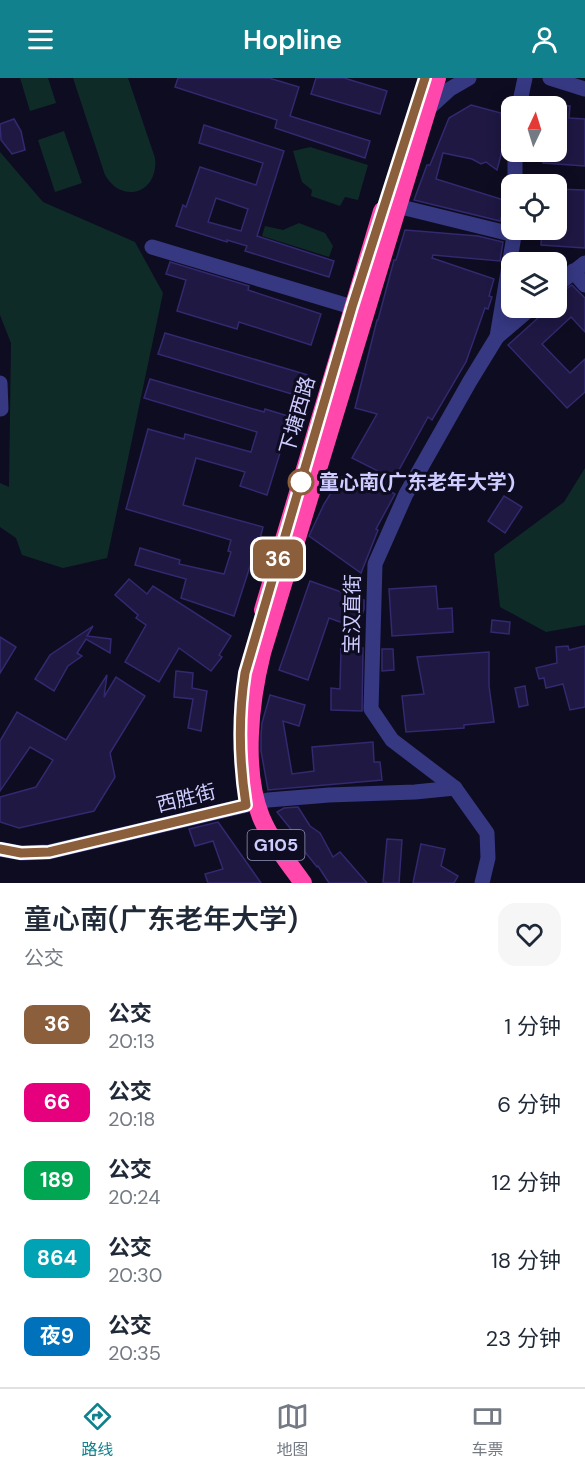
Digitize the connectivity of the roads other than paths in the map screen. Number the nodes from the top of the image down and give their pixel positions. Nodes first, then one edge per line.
1 (425, 78) edge
2 (437, 78) edge
3 (469, 78) edge
4 (525, 78) edge
5 (550, 78) edge
6 (585, 89) edge
7 (521, 96) edge
8 (427, 110) junction
9 (397, 206) junction
10 (501, 229) edge
11 (514, 240) edge
12 (152, 247) dead end
13 (579, 267) edge
14 (567, 277) edge
15 (585, 285) edge
16 (352, 307) junction
17 (519, 318) edge
18 (497, 337) junction
19 (0, 383) edge
20 (1, 409) edge
21 (455, 788) junction
22 (251, 804) junction
23 (0, 849) edge
24 (289, 883) edge
25 (303, 883) edge
26 (482, 883) edge

1 - 16 highway, 下塘西路 / G105
2 - 8 highway, 下塘西路 / G105
3 - 8 street
4 - 7 street
5 - 6 street
8 - 9 highway, 下塘西路 / G105
9 - 10 street
9 - 22 highway, 下塘西路 / G105
11 - 18 street
12 - 16 street
13 - 14 street
13 - 15 street
16 - 22 highway, 下塘西路 / G105
17 - 18 street, 宝汉直街
18 - 21 street, 宝汉直街
19 - 20 street
21 - 22 street, 西胜街
21 - 26 street, 宝汉直街
22 - 23 street, 西胜街
22 - 24 highway, G105
22 - 25 highway, G105

